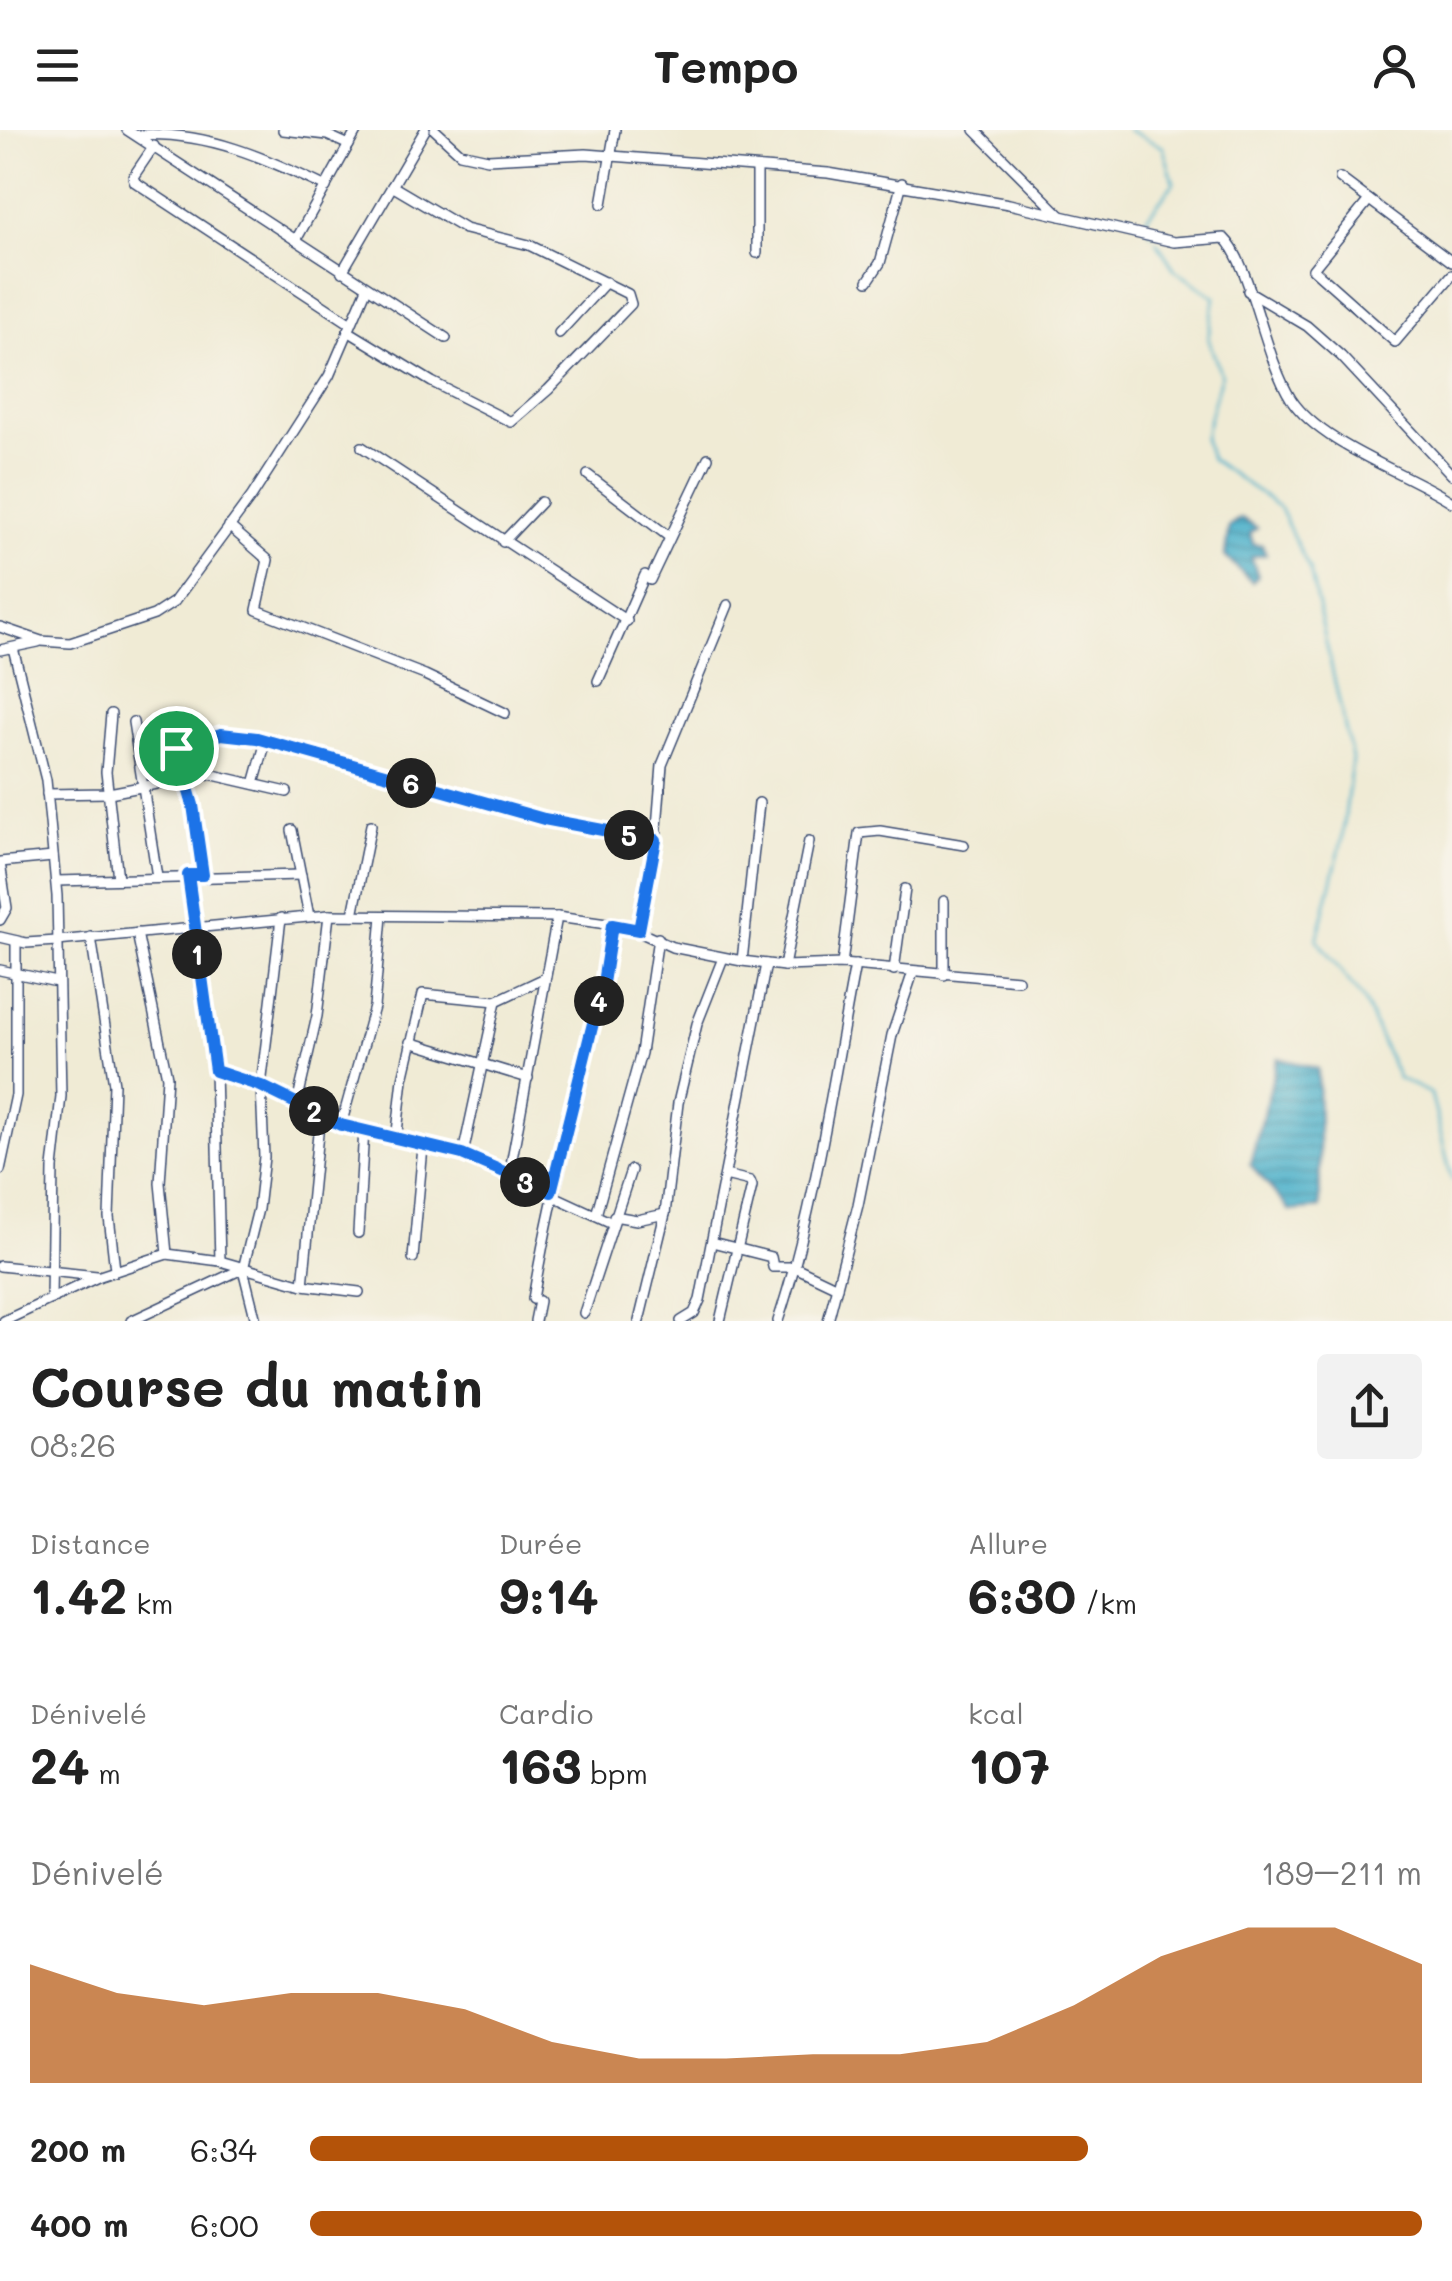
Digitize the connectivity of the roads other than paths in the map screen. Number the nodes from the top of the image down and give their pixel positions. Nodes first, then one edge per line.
1 (283, 130) edge
2 (357, 130) edge
3 (425, 130) edge
4 (436, 130) edge
5 (615, 130) edge
6 (975, 130) edge
7 (314, 131) edge
8 (132, 132) edge
9 (349, 144) junction
10 (154, 146) junction
11 (610, 156) junction
12 (757, 168) junction
13 (1340, 178) dead end
14 (902, 183) junction
15 (392, 186) junction
16 (326, 187) junction
17 (1369, 200) junction
18 (602, 204) dead end
19 (1062, 217) junction
20 (296, 240) junction
21 (756, 253) dead end
22 (1452, 262) edge
23 (342, 272) junction
24 (1452, 275) edge
25 (868, 281) dead end
26 (606, 282) junction
27 (368, 288) junction
28 (1248, 291) junction
29 (350, 327) junction
30 (559, 332) dead end
31 (446, 338) dead end
32 (362, 447) dead end
33 (708, 458) dead end
34 (588, 475) dead end
35 (1452, 475) edge
36 (542, 502) dead end
37 (1452, 502) edge
38 (229, 526) junction
39 (668, 536) junction
40 (503, 542) junction
41 (728, 606) dead end
42 (627, 621) junction
43 (0, 627) edge
44 (41, 642) junction
45 (14, 648) junction
46 (0, 650) edge
47 (598, 681) dead end
48 (505, 713) dead end
49 (112, 714) dead end
50 (133, 722) dead end
51 (171, 728) dead end
52 (266, 741) junction
53 (176, 748) junction
54 (184, 776) junction
55 (254, 784) junction
56 (146, 787) junction
57 (287, 792) dead end
58 (109, 793) junction
59 (48, 794) junction
60 (759, 804) dead end
61 (372, 824) dead end
62 (292, 830) dead end
63 (656, 840) junction
64 (809, 841) dead end
65 (964, 845) dead end
66 (54, 857) junction
67 (0, 862) edge
68 (188, 875) junction
69 (203, 875) junction
70 (301, 875) junction
71 (157, 877) junction
72 (118, 879) junction
73 (56, 881) junction
74 (905, 889) dead end
75 (944, 901) dead end
76 (329, 915) junction
77 (310, 916) junction
78 (353, 916) junction
79 (382, 916) junction
80 (280, 918) junction
81 (557, 918) junction
82 (0, 920) edge
83 (612, 925) junction
84 (192, 926) junction
85 (639, 930) junction
86 (137, 932) junction
87 (0, 937) edge
88 (91, 938) junction
89 (658, 938) junction
90 (16, 941) junction
91 (57, 941) junction
92 (723, 958) junction
93 (742, 961) junction
94 (766, 964) junction
95 (842, 964) junction
96 (855, 965) junction
97 (784, 966) junction
98 (0, 970) edge
99 (894, 970) junction
100 (913, 972) junction
101 (944, 974) junction
102 (17, 976) junction
103 (546, 978) junction
104 (1018, 980) dead end
105 (56, 982) junction
106 (496, 1001) junction
107 (410, 1042) junction
108 (484, 1064) junction
109 (215, 1071) junction
110 (528, 1078) junction
111 (261, 1086) junction
112 (297, 1104) junction
113 (320, 1113) junction
114 (341, 1125) junction
115 (364, 1130) junction
116 (396, 1141) junction
117 (423, 1146) junction
118 (462, 1154) junction
119 (0, 1170) edge
120 (630, 1170) dead end
121 (509, 1175) junction
122 (724, 1175) junction
123 (551, 1192) junction
124 (665, 1214) junction
125 (596, 1215) junction
126 (613, 1220) junction
127 (358, 1233) dead end
128 (712, 1242) junction
129 (737, 1250) junction
130 (167, 1254) junction
131 (413, 1258) dead end
132 (220, 1261) junction
133 (0, 1266) edge
134 (796, 1267) junction
135 (242, 1269) junction
136 (115, 1270) junction
137 (53, 1274) junction
138 (100, 1276) junction
139 (302, 1285) junction
140 (837, 1287) junction
141 (359, 1292) dead end
142 (51, 1298) junction
143 (584, 1313) dead end
144 (28, 1316) edge
145 (254, 1320) edge
146 (4, 1321) edge
147 (131, 1321) edge
148 (535, 1321) edge
149 (639, 1321) edge
150 (682, 1321) edge
151 (720, 1321) edge
152 (778, 1321) edge
153 (828, 1321) edge

1 - 7 street
2 - 9 street
3 - 15 street
4 - 11 street
5 - 11 street
6 - 19 street
7 - 9 street
8 - 10 street
8 - 16 street
9 - 16 street
10 - 20 street
10 - 29 street
11 - 12 street
11 - 18 street
12 - 14 street
12 - 21 street
13 - 17 street
14 - 19 street
14 - 25 street
15 - 23 street
15 - 26 street
16 - 20 street
17 - 22 street
17 - 24 street
19 - 28 street
20 - 23 street
23 - 27 street
26 - 29 street
26 - 30 street
27 - 29 street
27 - 31 street
28 - 35 street
28 - 37 street
29 - 38 street
32 - 40 street
33 - 39 street
34 - 39 street
36 - 40 street
38 - 44 street
38 - 48 street
39 - 42 street
40 - 42 street
41 - 63 street
42 - 47 street
43 - 44 street
44 - 45 street
45 - 46 street
45 - 59 street
49 - 58 street
50 - 56 street
51 - 53 street
52 - 53 street
52 - 55 street
52 - 63 street
53 - 54 street
54 - 55 street
54 - 56 street
54 - 69 street
55 - 57 street
56 - 58 street
56 - 71 street
58 - 59 street
58 - 72 street
59 - 66 street
60 - 93 street
61 - 78 street
62 - 70 street
63 - 85 street
64 - 97 street
65 - 95 street
66 - 67 street
66 - 73 street
67 - 82 street
68 - 69 street
68 - 71 street
68 - 84 street
69 - 70 street
70 - 77 street
71 - 72 street
72 - 73 street
73 - 91 street
74 - 99 street
75 - 101 street
76 - 77 street
76 - 78 street
76 - 112 street
77 - 80 street
78 - 79 street
79 - 81 street
79 - 114 street
80 - 84 street
80 - 111 street
81 - 83 street
81 - 103 street
83 - 85 street
83 - 123 street
84 - 86 street
84 - 109 street
85 - 89 street
86 - 88 street
86 - 130 street
87 - 90 street
88 - 91 street
88 - 136 street
89 - 92 street
89 - 125 street
90 - 91 street
90 - 102 street
91 - 105 street
92 - 93 street
92 - 124 street
93 - 94 street
94 - 97 street
94 - 122 street
95 - 96 street
95 - 97 street
96 - 99 street
96 - 134 street
98 - 102 street
99 - 100 street
100 - 101 street
100 - 140 street
101 - 104 street
102 - 105 street
102 - 119 street
103 - 106 street
103 - 110 street
105 - 137 street
106 - 107 street
106 - 108 street
107 - 108 street
107 - 116 street
108 - 110 street
108 - 118 street
109 - 111 street
109 - 132 street
110 - 121 street
111 - 112 street
111 - 135 street
112 - 113 street
113 - 114 street
113 - 139 street
114 - 115 street
115 - 116 street
115 - 127 street
116 - 117 street
117 - 118 street
117 - 131 street
118 - 121 street
120 - 126 street
121 - 123 street
122 - 128 street
122 - 129 street
123 - 125 street
123 - 148 street
124 - 126 street
124 - 149 street
125 - 126 street
126 - 143 street
128 - 129 street
128 - 150 street
129 - 134 street
129 - 151 street
130 - 132 street
130 - 136 street
132 - 135 street
133 - 137 street
134 - 140 street
134 - 152 street
135 - 139 street
135 - 145 street
135 - 147 street
136 - 138 street
137 - 138 street
137 - 142 street
138 - 142 street
139 - 141 street
140 - 153 street
142 - 144 street
144 - 146 street

